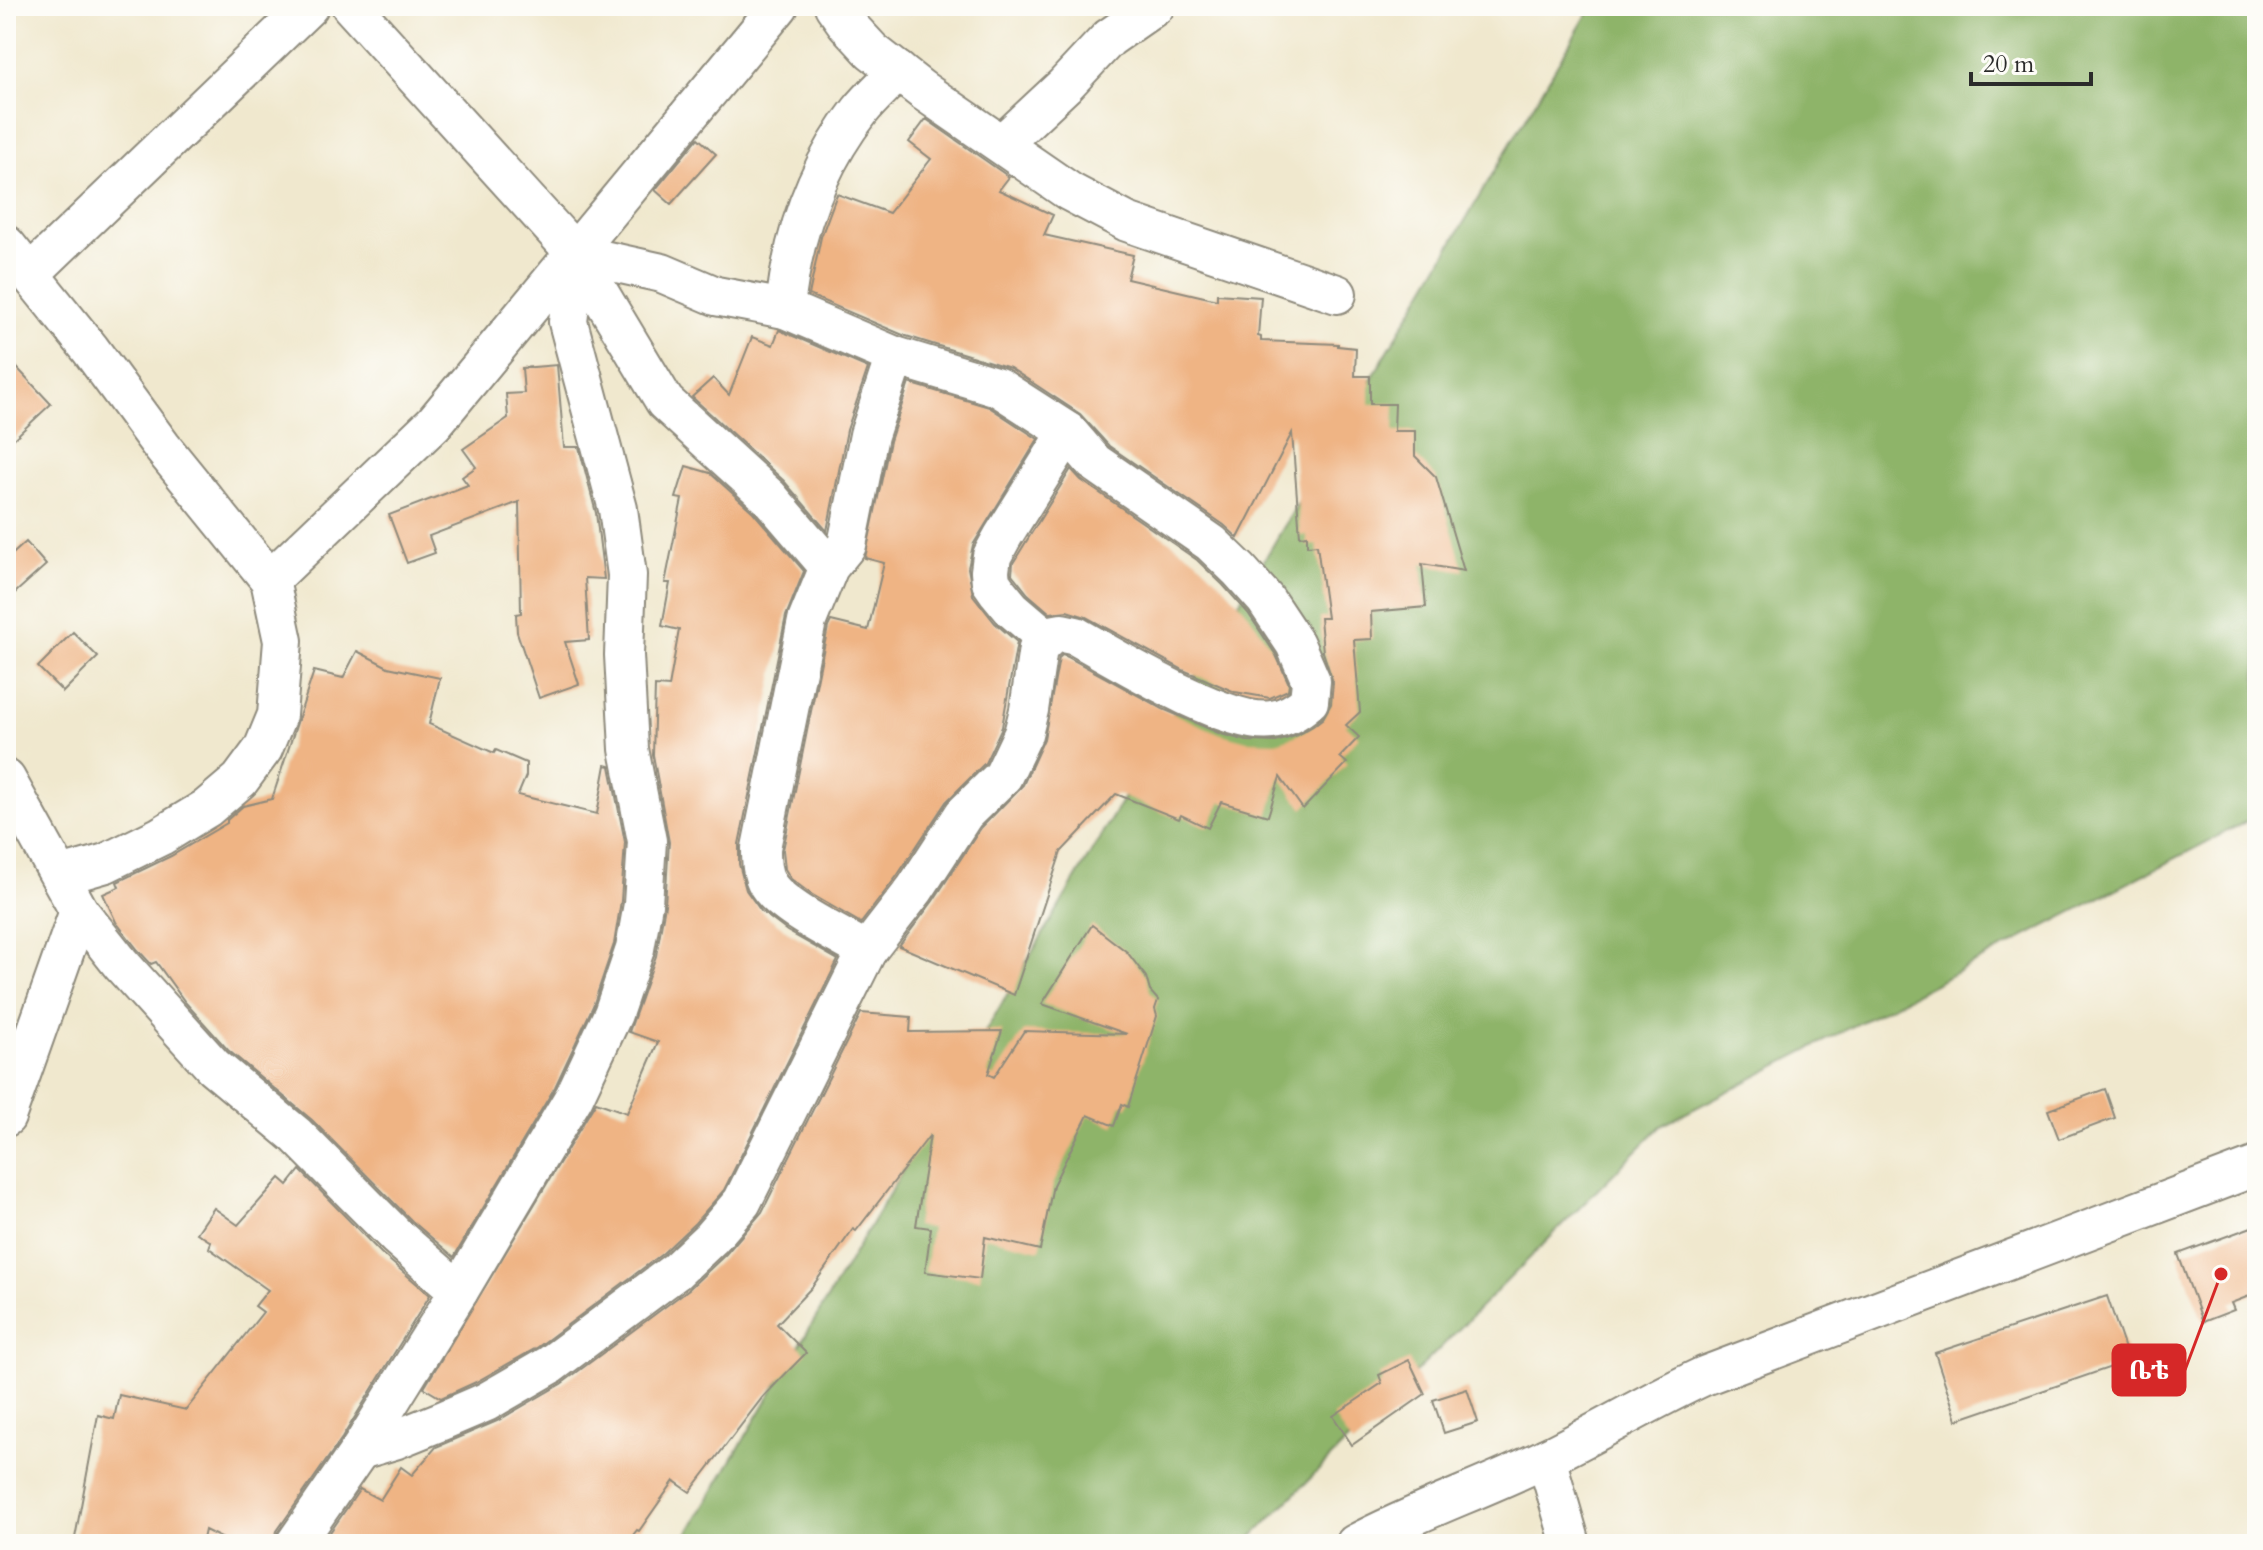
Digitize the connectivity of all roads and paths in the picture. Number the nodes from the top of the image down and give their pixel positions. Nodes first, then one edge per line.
1 (309, 6) edge
2 (351, 6) edge
3 (779, 6) edge
4 (834, 6) edge
5 (1155, 6) edge
6 (898, 71) junction
7 (1002, 144) junction
8 (576, 254) junction
9 (18, 259) edge
10 (1337, 294) dead end
11 (785, 309) junction
12 (895, 356) junction
13 (1068, 432) junction
14 (829, 567) junction
15 (270, 580) junction
16 (1046, 638) junction
17 (6, 779) edge
18 (61, 876) junction
19 (79, 911) junction
20 (867, 951) junction
21 (6, 1117) edge
22 (2257, 1166) edge
23 (459, 1291) junction
24 (360, 1450) junction
25 (1546, 1458) junction
26 (295, 1544) edge
27 (1355, 1544) edge
28 (1571, 1544) edge

1 - 9 street
2 - 8 street
3 - 8 street
4 - 6 street
5 - 7 street
6 - 7 street
6 - 11 street
7 - 10 street
8 - 11 street
8 - 14 street
8 - 15 street
8 - 23 street
9 - 15 street
11 - 12 street
12 - 13 street
12 - 14 street
13 - 16 street
13 - 16 street
14 - 20 street
15 - 18 street
16 - 20 street
17 - 18 street
18 - 19 street
19 - 21 street
19 - 23 street
20 - 24 street
22 - 25 street
23 - 24 street
24 - 26 street
25 - 27 street
25 - 28 street

